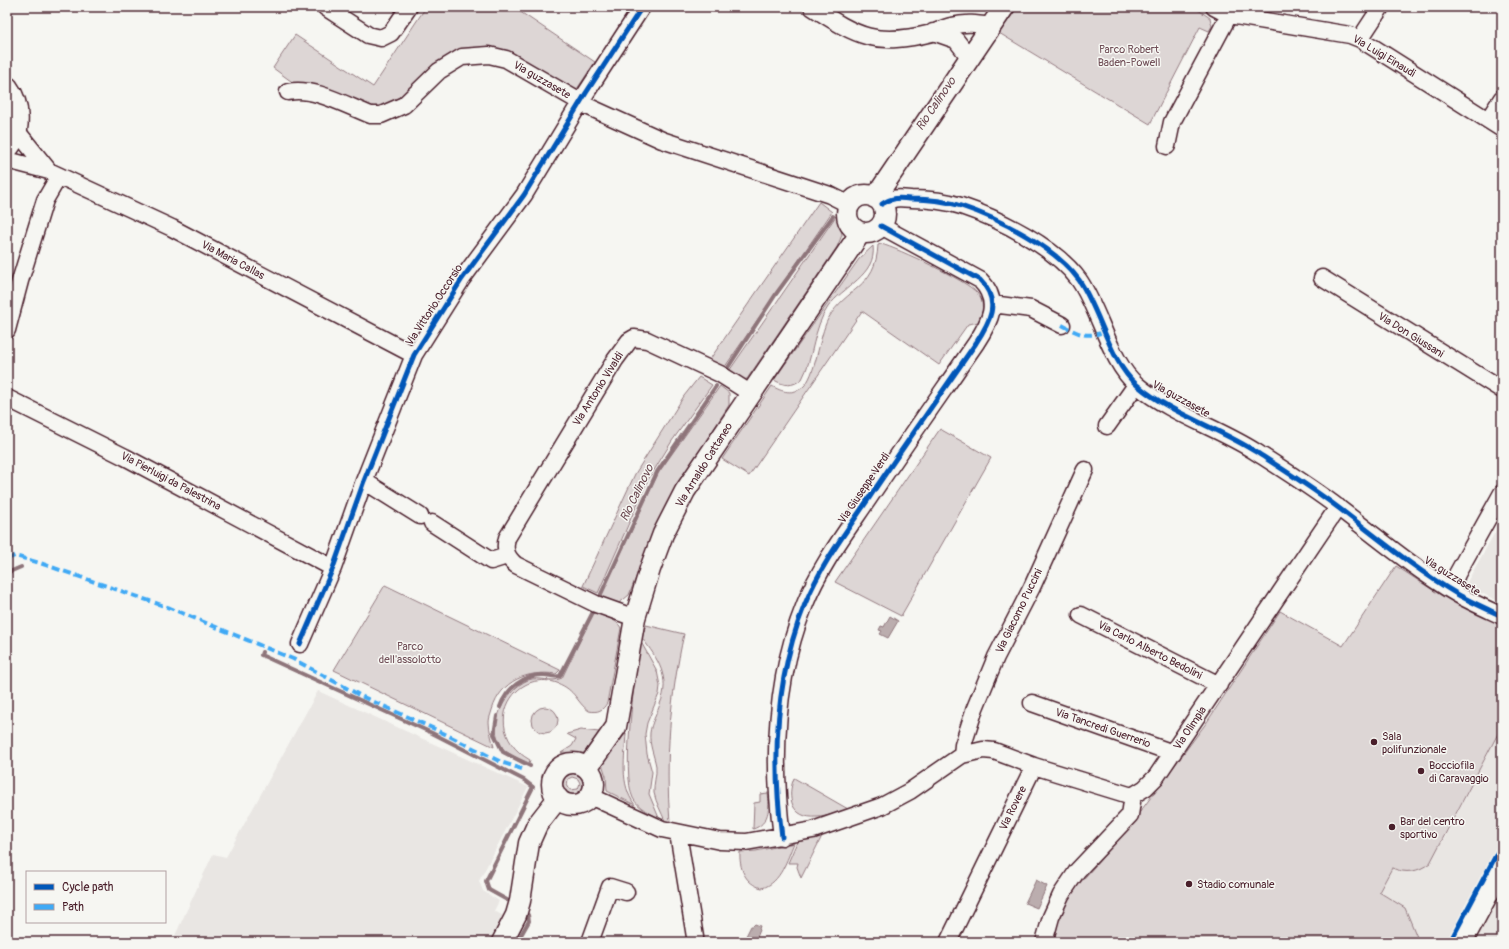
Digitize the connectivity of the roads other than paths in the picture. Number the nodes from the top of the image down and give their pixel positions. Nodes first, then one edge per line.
1 (325, 7) edge
2 (409, 7) edge
3 (812, 7) edge
4 (1004, 7) edge
5 (1214, 7) edge
6 (1381, 7) edge
7 (635, 10) edge
8 (830, 12) edge
9 (1229, 15) junction
10 (991, 26) junction
11 (933, 32) junction
12 (1360, 39) junction
13 (970, 58) junction
14 (7, 88) edge
15 (288, 92) dead end
16 (1502, 98) edge
17 (581, 102) junction
18 (1488, 120) junction
19 (1502, 129) edge
20 (11, 139) edge
21 (1167, 146) dead end
22 (7, 160) edge
23 (54, 173) junction
24 (878, 200) junction
25 (850, 205) junction
26 (881, 226) junction
27 (861, 232) junction
28 (1322, 278) dead end
29 (992, 304) junction
30 (1062, 325) dead end
31 (7, 330) edge
32 (414, 355) junction
33 (1136, 384) junction
34 (1502, 390) edge
35 (750, 393) junction
36 (7, 398) edge
37 (1107, 426) dead end
38 (1085, 470) dead end
39 (364, 481) junction
40 (1502, 493) edge
41 (1338, 507) junction
42 (507, 556) junction
43 (333, 568) junction
44 (1451, 590) junction
45 (1081, 615) dead end
46 (1502, 616) edge
47 (635, 618) junction
48 (300, 644) dead end
49 (1219, 685) junction
50 (1032, 703) dead end
51 (1173, 753) junction
52 (962, 755) junction
53 (1034, 766) junction
54 (587, 768) junction
55 (590, 796) junction
56 (1132, 796) junction
57 (558, 798) junction
58 (678, 833) junction
59 (782, 837) junction
60 (1502, 868) edge
61 (626, 892) dead end
62 (695, 937) dead end
63 (502, 942) edge
64 (590, 942) edge
65 (948, 942) edge
66 (1044, 942) edge
67 (1462, 942) edge

1 - 2 street
3 - 8 street
4 - 10 street
5 - 9 street, Via Luigi Einaudi
6 - 12 street
7 - 17 street, Via Vittorio Occorsio
8 - 11 street
9 - 12 street, Via Luigi Einaudi
9 - 21 street
10 - 11 street
10 - 13 street
11 - 13 street
12 - 18 street, Via Luigi Einaudi
13 - 24 street
14 - 20 main road
15 - 17 street, Via guzzasete
16 - 18 street
17 - 25 street, Via guzzasete
17 - 32 street, Via Vittorio Occorsio
18 - 19 street, Via Luigi Einaudi
20 - 23 street, Via Maria Callas
22 - 23 street, Via Maria Callas
23 - 31 street
23 - 32 street, Via Maria Callas
24 - 25 street
24 - 26 street
24 - 33 street, Via guzzasete
25 - 27 street
26 - 27 street
26 - 29 street
27 - 35 street, Via Arnaldo Cattaneo
28 - 34 street, Via Don Giussani
29 - 30 street
29 - 59 street, Via Giuseppe Verdi
32 - 39 street, Via Vittorio Occorsio
33 - 37 street, Via guzzasete
33 - 41 street, Via guzzasete
35 - 42 street, Via Antonio Vivaldi
35 - 47 street, Via Arnaldo Cattaneo
36 - 43 street, Via Pierluigi da Palestrina
38 - 52 street, Via Giacomo Puccini
39 - 42 street
39 - 43 street, Via Vittorio Occorsio
40 - 44 street
41 - 44 street, Via guzzasete
41 - 49 street, Via Olimpia
42 - 47 street
43 - 48 street, Via Vittorio Occorsio
44 - 46 street, Via guzzasete
45 - 49 street, Via Carlo Alberto Bedolini
47 - 54 street, Via Arnaldo Cattaneo
49 - 51 street, Via Olimpia
50 - 51 street, Via Tancredi Guerrerio
51 - 56 street, Via Olimpia
52 - 53 street
52 - 59 street
53 - 56 street
53 - 65 street, Via Rovere
54 - 55 street
54 - 57 street
55 - 57 street
55 - 58 street
56 - 66 street
57 - 63 street
58 - 59 street
58 - 62 street
60 - 67 street
61 - 64 street

